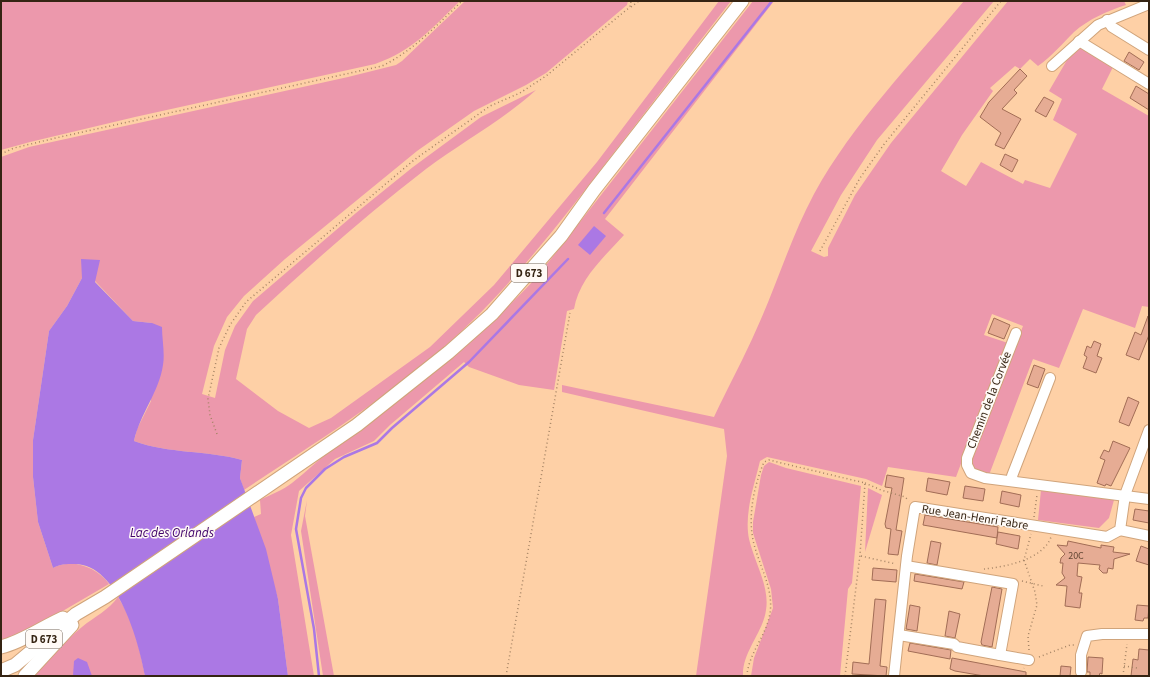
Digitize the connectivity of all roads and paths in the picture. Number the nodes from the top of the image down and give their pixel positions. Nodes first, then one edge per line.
1 (462, 1) edge
2 (631, 1) edge
3 (639, 1) edge
4 (742, 1) edge
5 (1001, 1) edge
6 (1149, 4) edge
7 (630, 7) junction
8 (1107, 20) junction
9 (1079, 41) junction
10 (1149, 50) edge
11 (1052, 66) dead end
12 (1149, 84) edge
13 (1, 154) edge
14 (820, 251) dead end
15 (570, 313) dead end
16 (1016, 333) dead end
17 (1050, 378) dead end
18 (1149, 430) edge
19 (217, 434) dead end
20 (1013, 481) junction
21 (865, 483) junction
22 (1124, 495) junction
23 (1149, 499) edge
24 (915, 507) junction
25 (1054, 529) junction
26 (1120, 530) junction
27 (1149, 536) edge
28 (860, 555) junction
29 (1024, 560) junction
30 (906, 566) junction
31 (982, 569) dead end
32 (1032, 583) junction
33 (1013, 584) junction
34 (1043, 586) dead end
35 (88, 608) junction
36 (76, 614) junction
37 (1128, 634) junction
38 (1149, 634) edge
39 (899, 635) junction
40 (1084, 646) junction
41 (1, 647) edge
42 (1000, 655) junction
43 (1028, 660) junction
44 (1124, 666) junction
45 (1137, 668) dead end
46 (1, 672) edge
47 (1081, 672) dead end
48 (5, 676) edge
49 (25, 676) edge
50 (506, 676) edge
51 (747, 676) edge
52 (845, 676) edge
53 (894, 676) edge
54 (1022, 676) edge
55 (1123, 676) edge

1 - 13 path
2 - 7 path
3 - 7 path
4 - 35 main road, D 673
5 - 14 path
6 - 8 street
7 - 19 path
8 - 9 street
8 - 10 street
9 - 11 street
9 - 12 street
15 - 50 path
16 - 20 street, Chemin de la Corvée
17 - 20 street
18 - 22 street
20 - 22 street, Chemin de la Corvée
21 - 24 path
21 - 28 path
21 - 51 path
22 - 23 street, Chemin de la Corvée
22 - 26 street
24 - 25 street, Rue Jean-Henri Fabre
24 - 30 street, Rue Jean-Henri Fabre
25 - 26 street, Rue Jean-Henri Fabre
25 - 29 path
26 - 27 street
28 - 30 path
28 - 52 path
29 - 31 path
29 - 32 path
30 - 33 street
30 - 39 street, Rue Jean-Henri Fabre
32 - 33 path
32 - 34 path
32 - 43 path
33 - 42 street
35 - 36 main road, D 673
35 - 49 main road, D 673
36 - 41 main road
36 - 46 main road, D 673
37 - 38 street
37 - 40 street
37 - 44 path
39 - 42 street
39 - 53 street, Rue Jean-Henri Fabre
40 - 43 path
40 - 47 street
42 - 43 street
43 - 54 path
44 - 45 path
44 - 55 path
46 - 48 main road

